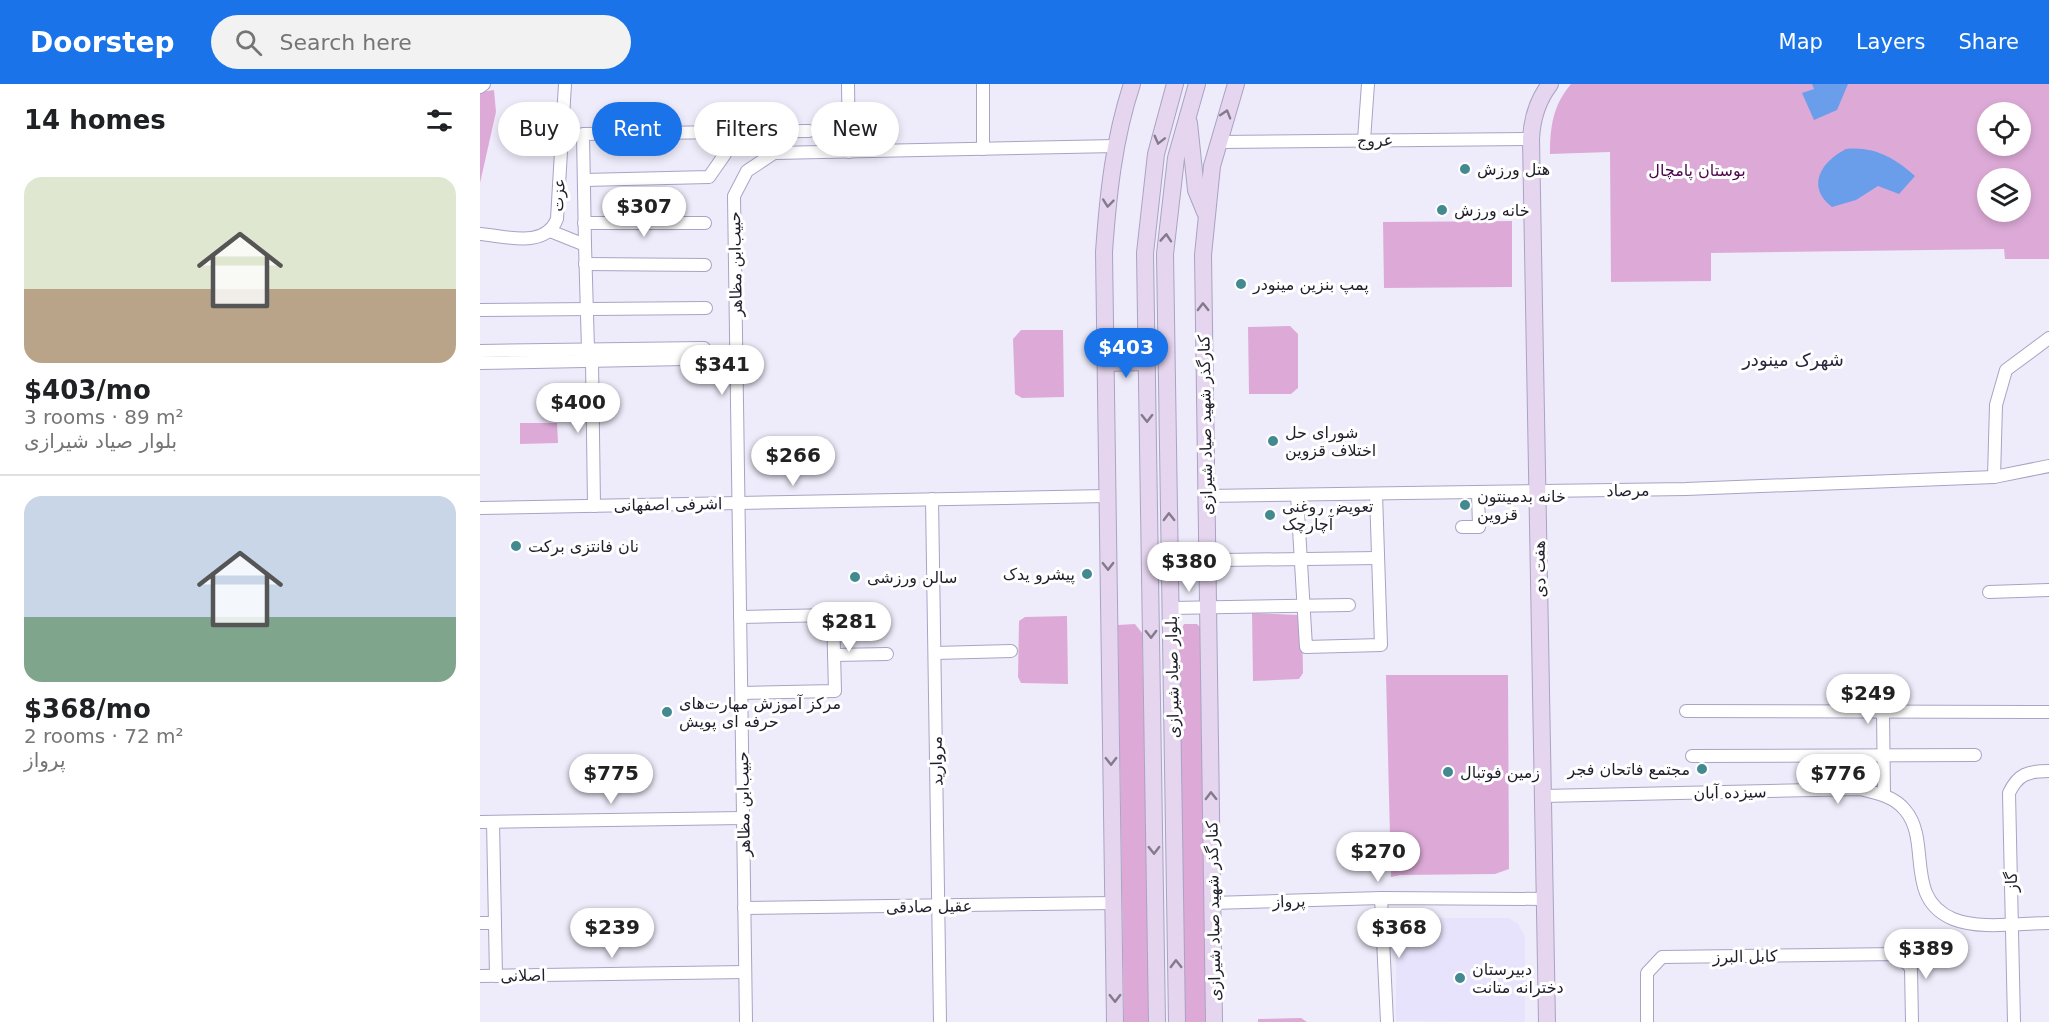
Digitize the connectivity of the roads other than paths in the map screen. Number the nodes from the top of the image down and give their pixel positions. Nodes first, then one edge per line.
1 (484, 84) edge
2 (565, 84) edge
3 (848, 84) edge
4 (983, 84) edge
5 (1132, 84) edge
6 (1175, 84) edge
7 (1197, 84) edge
8 (1236, 84) edge
9 (1368, 84) edge
10 (1550, 84) edge
11 (480, 87) edge
12 (848, 102) edge
13 (1188, 109) junction
14 (799, 130) edge
15 (809, 130) dead end
16 (694, 133) edge
17 (1531, 139) junction
18 (1364, 140) junction
19 (1218, 142) junction
20 (1116, 146) junction
21 (983, 149) junction
22 (899, 151) edge
23 (811, 153) edge
24 (724, 156) edge
25 (584, 180) junction
26 (1205, 213) junction
27 (584, 223) junction
28 (705, 223) dead end
29 (550, 231) junction
30 (480, 234) edge
31 (585, 245) junction
32 (585, 264) junction
33 (705, 264) dead end
34 (706, 308) dead end
35 (586, 309) junction
36 (480, 310) edge
37 (2049, 338) edge
38 (704, 348) dead end
39 (480, 351) edge
40 (590, 355) junction
41 (737, 358) junction
42 (1146, 362) junction
43 (480, 363) edge
44 (1106, 363) junction
45 (2049, 466) edge
46 (1994, 477) junction
47 (1537, 492) junction
48 (1478, 493) junction
49 (1376, 494) junction
50 (1297, 495) junction
51 (1107, 496) junction
52 (1206, 496) junction
53 (932, 499) junction
54 (739, 503) junction
55 (594, 506) junction
56 (480, 508) edge
57 (1462, 527) dead end
58 (1301, 558) junction
59 (1378, 558) junction
60 (1223, 560) dead end
61 (2049, 590) edge
62 (1989, 592) dead end
63 (1304, 605) junction
64 (1349, 605) dead end
65 (1171, 608) junction
66 (1208, 608) junction
67 (740, 616) junction
68 (1011, 651) dead end
69 (935, 653) junction
70 (887, 654) dead end
71 (834, 655) junction
72 (742, 693) junction
73 (1883, 710) junction
74 (1686, 711) dead end
75 (2049, 712) edge
76 (1883, 753) junction
77 (1975, 755) dead end
78 (1692, 756) dead end
79 (2049, 771) edge
80 (1884, 795) junction
81 (1543, 796) junction
82 (743, 818) junction
83 (486, 822) edge
84 (480, 878) edge
85 (494, 878) junction
86 (1381, 898) junction
87 (1545, 899) junction
88 (1114, 903) junction
89 (1212, 903) junction
90 (938, 905) junction
91 (744, 908) junction
92 (480, 923) edge
93 (495, 923) junction
94 (2049, 923) edge
95 (2012, 924) junction
96 (745, 972) junction
97 (480, 976) edge
98 (496, 976) junction
99 (746, 1022) edge
100 (940, 1022) edge
101 (1115, 1022) edge
102 (1156, 1022) edge
103 (1177, 1022) edge
104 (1214, 1022) edge
105 (1387, 1022) edge
106 (1547, 1022) edge
107 (1647, 1022) edge
108 (1912, 1022) edge
109 (2014, 1022) edge

1 - 11 street
2 - 29 street, عزت
3 - 12 street
4 - 21 street
5 - 20 main road
6 -> 42 main road, بلوار صیاد شیرازی
7 - 13 main road, بلوار صیاد شیرازی
19 -> 8 main road, کنارگذر شهید صیاد شیرازی
9 - 18 street
10 - 17 main road, هفت دی
13 - 26 main road
65 -> 13 main road, بلوار صیاد شیرازی
14 - 15 street
16 - 25 street
17 - 18 street, عروج
17 - 47 main road, هفت دی
18 - 19 street, عروج
19 - 26 main road, کنارگذر شهید صیاد شیرازی
20 - 21 street, حبیب‌ابن مظاهر
20 -> 44 main road
21 - 22 street, حبیب‌ابن مظاهر
23 - 41 street, حبیب‌ابن مظاهر
24 - 25 street
25 - 27 street
52 -> 26 main road, کنارگذر شهید صیاد شیرازی
27 - 28 street
27 - 31 street
29 - 30 street, عزت
29 - 31 street
31 - 32 street
32 - 33 street
32 - 35 street
34 - 35 street
35 - 36 street
35 - 40 street
37 - 46 street
38 - 40 street
39 - 40 street
40 - 41 street
40 - 43 street
40 - 55 street
41 - 54 street, حبیب‌ابن مظاهر
42 - 44 main road
42 -> 102 main road, بلوار صیاد شیرازی
44 - 51 main road
45 - 46 street, مرصاد
46 - 47 street, مرصاد
47 - 48 street, مرصاد
47 - 81 main road, هفت دی
48 - 49 street, مرصاد
48 - 57 street
49 - 50 street, مرصاد
49 - 59 street
50 - 52 street, مرصاد
50 - 58 street
51 - 53 street, اشرفی اصفهانی
51 -> 88 main road
52 - 66 main road, کنارگذر شهید صیاد شیرازی
53 - 54 street, اشرفی اصفهانی
53 - 69 street, مروارید
54 - 55 street, اشرفی اصفهانی
54 - 67 street, حبیب‌ابن مظاهر
55 - 56 street, اشرفی اصفهانی
58 - 59 street
58 - 60 street
58 - 63 street
59 - 63 street
61 - 62 street
63 - 64 street
63 - 66 street
65 - 66 street
103 -> 65 main road, بلوار صیاد شیرازی
89 -> 66 main road, کنارگذر شهید صیاد شیرازی
67 - 71 street
67 - 72 street, حبیب‌ابن مظاهر
68 - 69 street
69 - 90 street, مروارید
70 - 71 street
71 - 72 street
72 - 82 street, حبیب‌ابن مظاهر
73 - 74 street
73 - 75 street
73 - 76 street
76 - 77 street
76 - 78 street
76 - 80 street
79 - 95 street, گاز
80 - 81 street, سیزده آبان
80 - 95 street, سیزده آبان
81 - 87 main road, هفت دی
82 - 83 street
82 - 91 street, حبیب‌ابن مظاهر
83 - 85 street
84 - 85 street
85 - 93 street
86 - 87 street, پرواز
86 - 89 street, پرواز
86 - 105 street
87 - 106 main road, هفت دی
88 - 90 street, عقیل صادقی
88 -> 101 main road
89 - 104 main road, کنارگذر شهید صیاد شیرازی
90 - 91 street, عقیل صادقی
90 - 100 street, مروارید
91 - 96 street, حبیب‌ابن مظاهر
92 - 93 street
93 - 98 street
94 - 95 street, سیزده آبان
95 - 109 street, گاز
96 - 98 street, اصلانی
96 - 99 street, حبیب‌ابن مظاهر
97 - 98 street, اصلانی
107 - 108 street, کابل البرز

